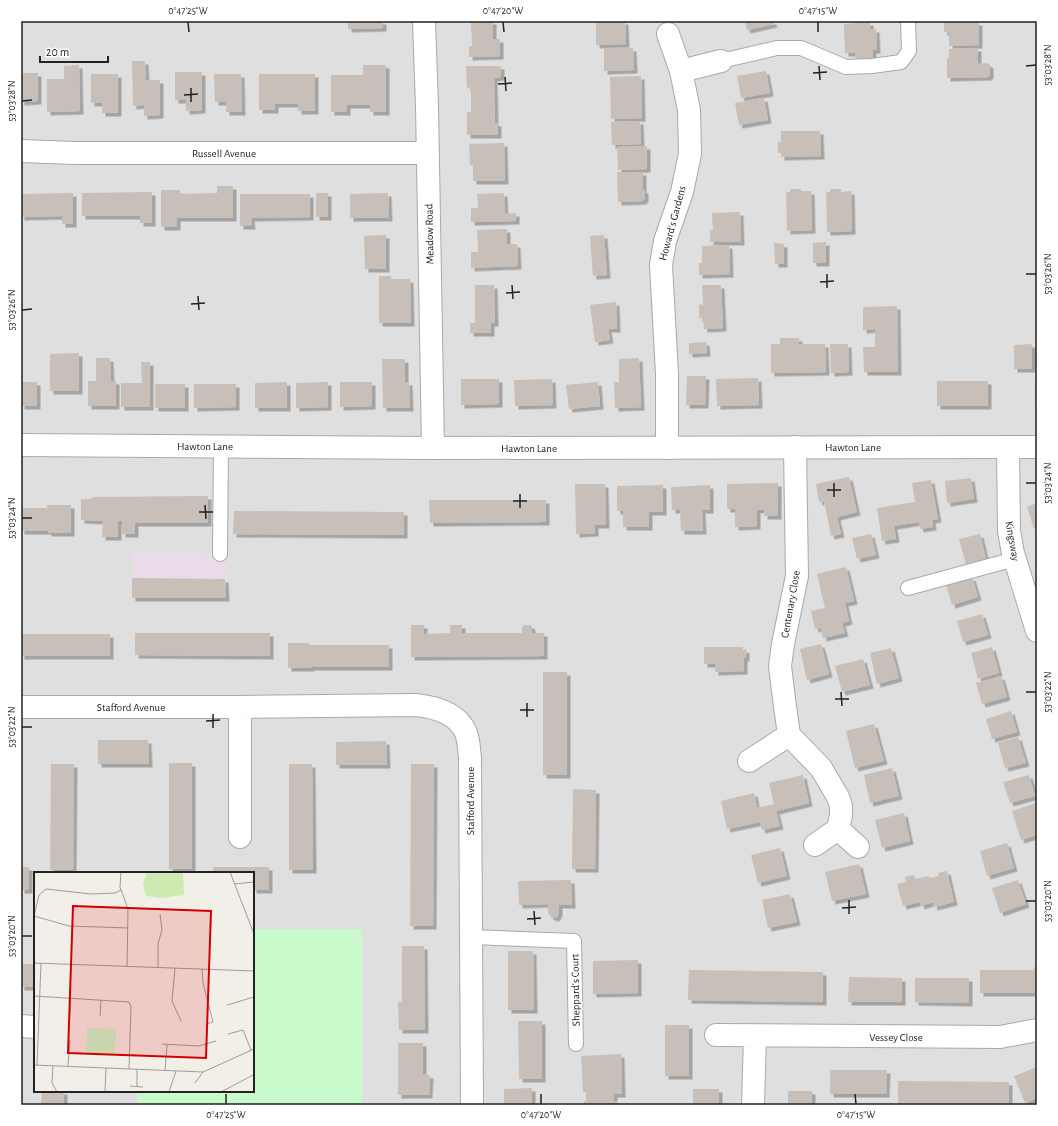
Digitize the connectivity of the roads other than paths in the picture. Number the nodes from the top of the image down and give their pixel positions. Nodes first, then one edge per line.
1 (424, 21) edge
2 (908, 21) edge
3 (668, 34) dead end
4 (721, 61) joint
5 (681, 71) junction
6 (21, 151) edge
7 (428, 152) junction
8 (21, 445) edge
9 (221, 446) junction
10 (795, 447) junction
11 (1008, 447) junction
12 (1037, 447) edge
13 (433, 448) junction
14 (667, 448) junction
15 (220, 554) dead end
16 (1015, 559) junction
17 (908, 588) dead end
18 (1037, 631) edge
19 (21, 707) edge
20 (240, 707) junction
21 (789, 735) junction
22 (749, 762) dead end
23 (838, 829) junction
24 (240, 837) dead end
25 (815, 844) dead end
26 (858, 847) dead end
27 (472, 937) junction
28 (21, 1026) edge
29 (34, 1027) edge
30 (1037, 1030) edge
31 (716, 1034) dead end
32 (755, 1036) junction
33 (576, 1044) dead end
34 (472, 1105) edge
35 (754, 1105) edge

1 - 7 street, Meadow Road
2 - 4 lane
3 - 5 street, Howard's Gardens
4 - 5 street
5 - 14 street, Howard's Gardens
6 - 7 street, Russell Avenue
7 - 13 street, Meadow Road
8 - 9 street, Hawton Lane
9 - 13 street, Hawton Lane
9 - 15 lane
10 - 11 street, Hawton Lane
10 - 14 street, Hawton Lane
10 - 21 street, Centenary Close
11 - 12 street, Hawton Lane
11 - 16 street, Kingsway
13 - 14 street, Hawton Lane
16 - 17 lane
16 - 18 street, Kingsway
19 - 20 street, Stafford Avenue
20 - 24 street
20 - 27 street, Stafford Avenue
21 - 22 street
21 - 23 street
23 - 25 street
23 - 26 street
27 - 33 lane, Sheppard's Court
27 - 34 street, Stafford Avenue
28 - 29 street
30 - 32 street, Vessey Close
31 - 32 street, Vessey Close
32 - 35 street

